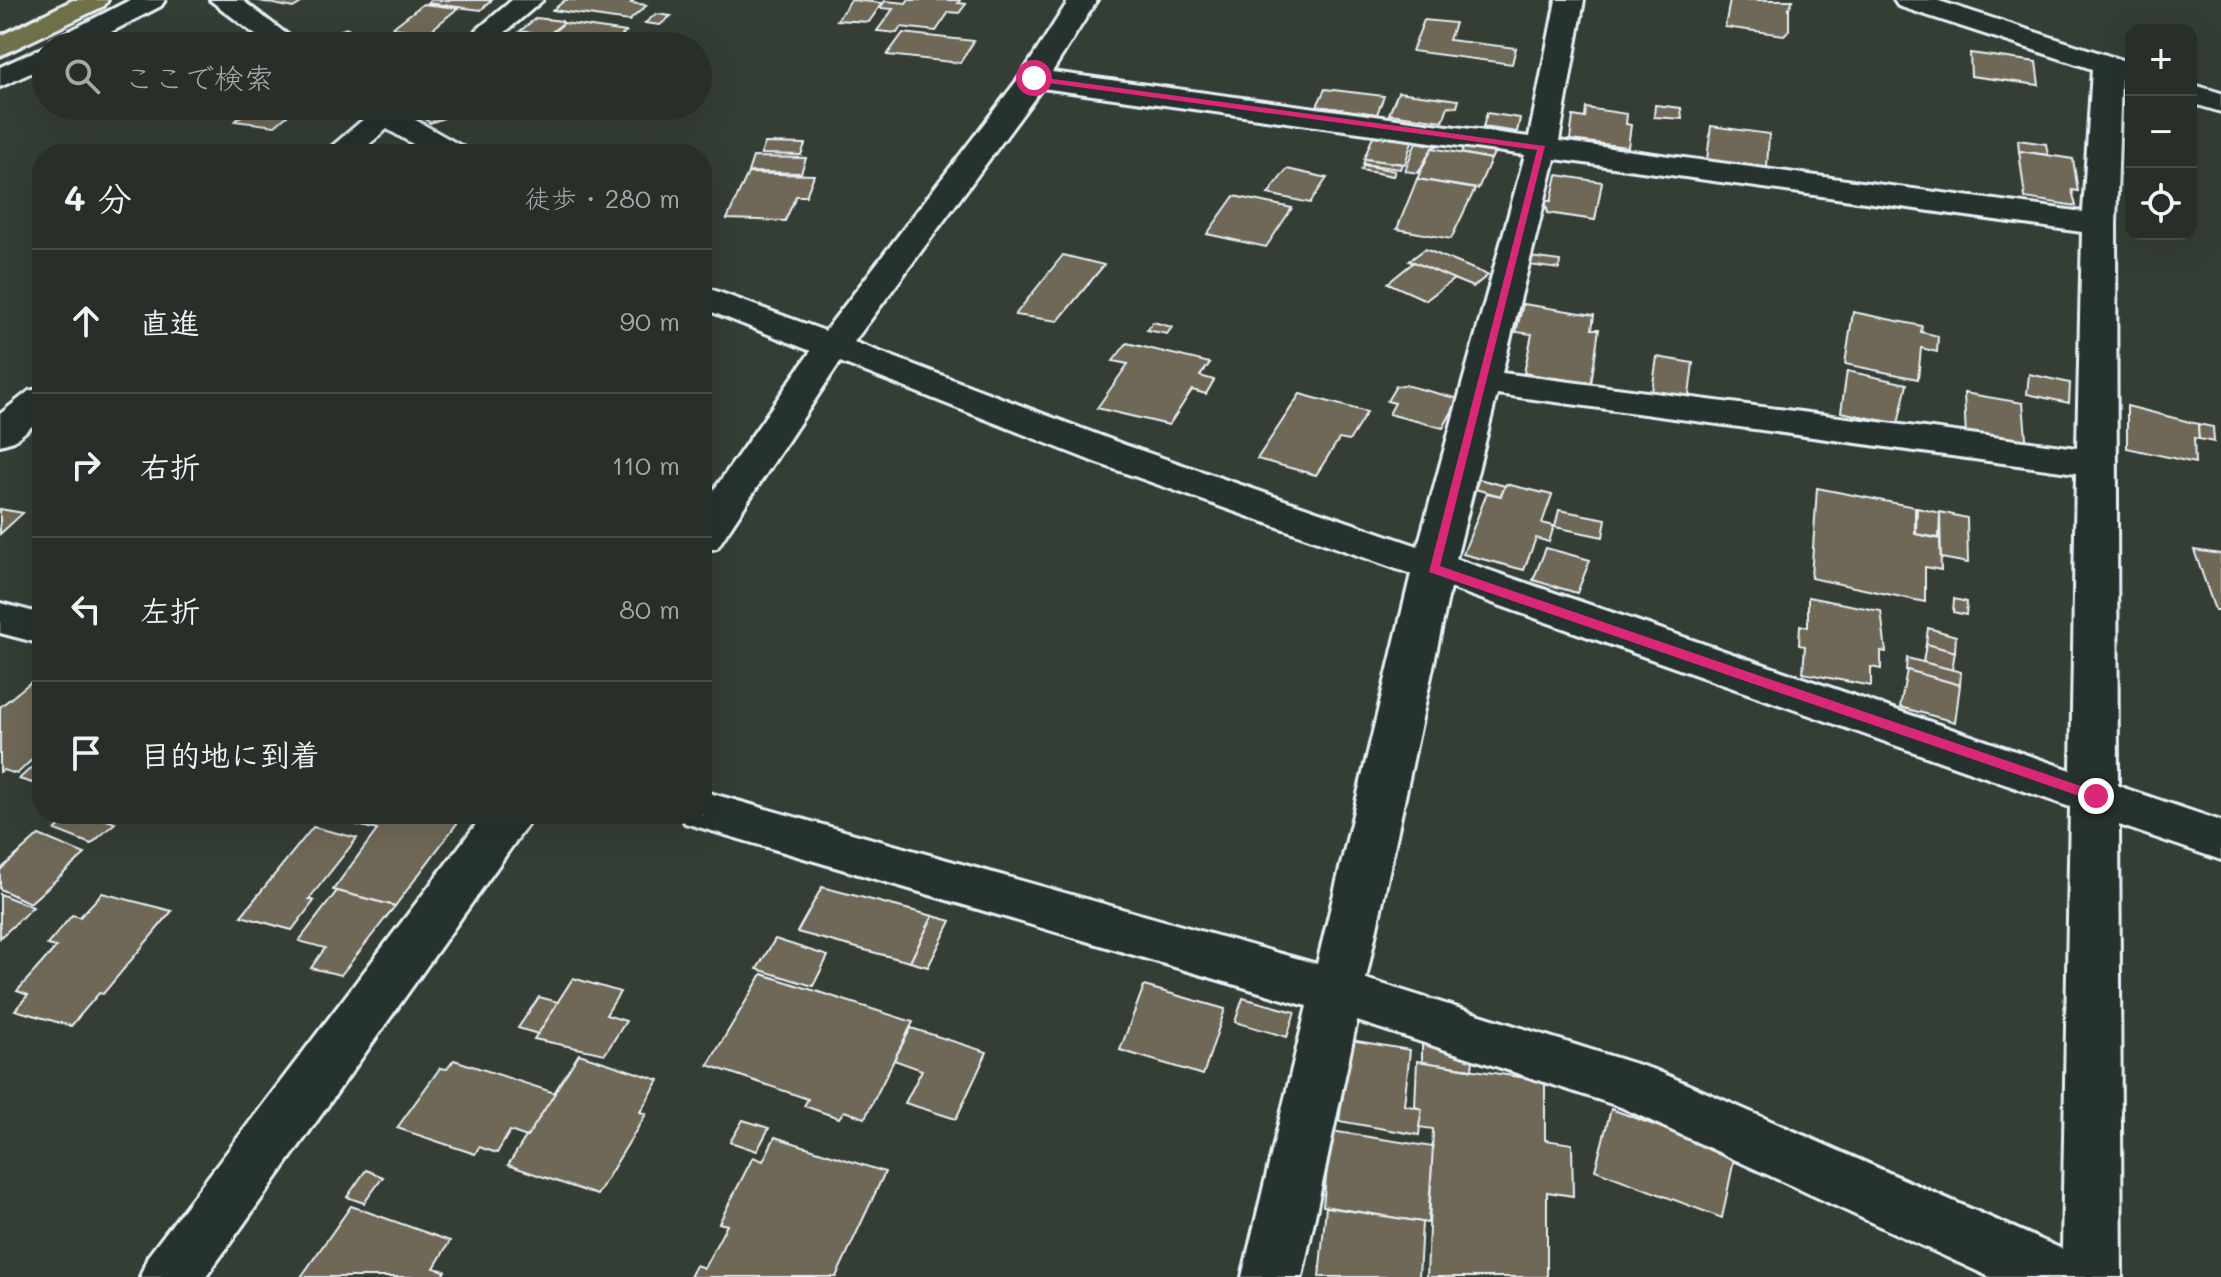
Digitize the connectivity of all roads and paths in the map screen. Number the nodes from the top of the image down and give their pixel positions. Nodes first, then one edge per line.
1 (94, 0) edge
2 (151, 0) edge
3 (224, 0) edge
4 (529, 0) edge
5 (1083, 0) edge
6 (1570, 0) edge
7 (1908, 0) edge
8 (89, 32) edge
9 (269, 32) edge
10 (489, 32) edge
11 (0, 47) edge
12 (32, 62) edge
13 (2119, 68) edge
14 (0, 78) edge
15 (1034, 78) junction
16 (2197, 95) edge
17 (2221, 103) edge
18 (374, 120) edge
19 (399, 120) edge
20 (349, 144) edge
21 (437, 144) edge
22 (1542, 148) junction
23 (2099, 224) junction
24 (712, 300) edge
25 (833, 345) junction
26 (1482, 381) junction
27 (32, 407) edge
28 (0, 433) edge
29 (2096, 463) junction
30 (712, 523) edge
31 (1433, 569) junction
32 (0, 618) edge
33 (32, 626) edge
34 (2096, 796) junction
35 (712, 813) edge
36 (504, 824) edge
37 (2221, 841) edge
38 (1339, 993) junction
39 (170, 1277) edge
40 (1272, 1277) edge
41 (2056, 1277) edge
42 (2092, 1277) edge

1 - 11 highway
2 - 8 street
3 - 9 street
4 - 10 street
5 - 15 street
6 - 22 street
7 - 13 street
12 - 14 street
13 - 23 street
15 - 22 street
15 - 25 street
16 - 17 street
18 - 20 street
19 - 21 street
22 - 23 street
22 - 26 street
23 - 29 street
24 - 25 street
25 - 30 street
25 - 31 street
26 - 29 street
26 - 31 street
27 - 28 street
29 - 34 street
31 - 34 street
31 - 38 street
32 - 33 street
34 - 37 street
34 - 42 street
35 - 38 street
36 - 39 street
38 - 40 street
38 - 41 street

